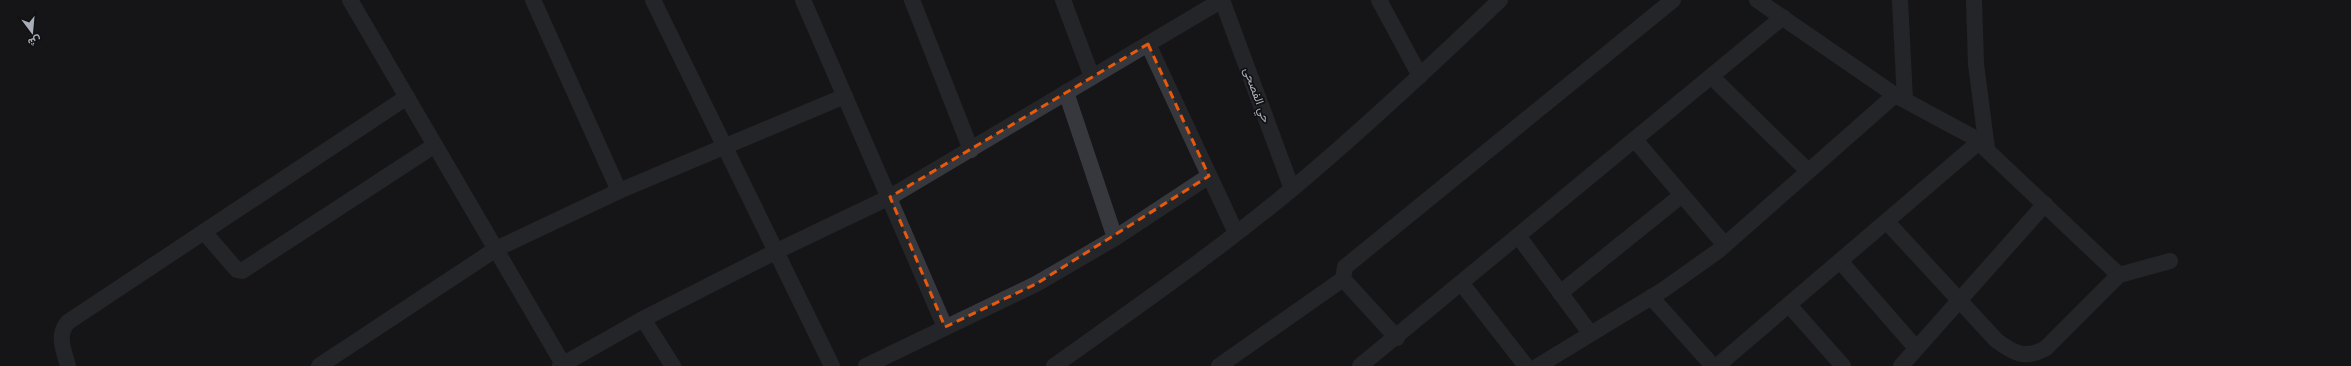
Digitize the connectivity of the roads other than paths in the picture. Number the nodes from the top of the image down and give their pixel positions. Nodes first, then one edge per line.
1 (533, 0) edge
2 (653, 0) edge
3 (803, 0) edge
4 (912, 0) edge
5 (1063, 0) edge
6 (1222, 0) edge
7 (1379, 0) edge
8 (1500, 0) edge
9 (1673, 0) edge
10 (1757, 0) edge
11 (1900, 0) edge
12 (1974, 0) edge
13 (354, 1) edge
14 (1779, 9) edge
15 (1148, 44) junction
16 (1092, 76) junction
17 (1420, 76) junction
18 (1712, 77) junction
19 (1066, 92) junction
20 (845, 96) junction
21 (407, 97) junction
22 (1900, 98) junction
23 (1635, 140) junction
24 (435, 145) junction
25 (724, 146) junction
26 (1983, 146) junction
27 (971, 150) junction
28 (1808, 171) junction
29 (1209, 176) junction
30 (1292, 189) junction
31 (619, 191) junction
32 (1682, 195) junction
33 (890, 197) junction
34 (2045, 204) junction
35 (1887, 222) junction
36 (204, 232) junction
37 (1236, 233) junction
38 (1519, 237) junction
39 (1115, 238) junction
40 (1725, 244) junction
41 (496, 249) junction
42 (775, 252) junction
43 (1840, 261) junction
44 (2170, 261) dead end
45 (2119, 275) junction
46 (1343, 279) junction
47 (1462, 284) junction
48 (1560, 293) junction
49 (1651, 297) junction
50 (1960, 300) junction
51 (1789, 305) junction
52 (644, 319) junction
53 (945, 327) junction
54 (1590, 334) junction
55 (1397, 338) junction
56 (1916, 348) junction
57 (561, 365) edge
58 (68, 366) edge
59 (319, 366) edge
60 (673, 366) edge
61 (832, 366) edge
62 (866, 366) edge
63 (1054, 366) edge
64 (1219, 366) edge
65 (1360, 366) edge
66 (1526, 366) edge
67 (1538, 366) edge
68 (1713, 366) edge
69 (1717, 366) edge
70 (1843, 366) edge
71 (1901, 366) edge

1 - 31 street
2 - 25 street
3 - 20 street
4 - 27 street
5 - 16 street
6 - 15 street
6 - 30 street, حي الفصحى
7 - 17 street
8 - 17 street
9 - 46 street
10 - 14 street
11 - 22 street
12 - 26 street
13 - 21 street
14 - 18 street
14 - 22 street
15 - 16 street
15 - 29 street
16 - 19 street
17 - 30 street
18 - 23 street
18 - 28 street
19 - 27 street
19 - 39 street
20 - 25 street
20 - 33 street
21 - 24 street
21 - 36 street
22 - 26 street
22 - 28 street
23 - 32 street
23 - 38 street
24 - 36 street
24 - 41 street
25 - 31 street
25 - 42 street
26 - 34 street
26 - 35 street
27 - 33 street
28 - 40 street
29 - 37 street
29 - 39 street
30 - 37 street
31 - 41 street
32 - 40 street
32 - 48 street
33 - 42 street
33 - 53 street
34 - 45 street
34 - 50 street
35 - 43 street
35 - 50 street
36 - 58 street
37 - 63 street
38 - 47 street
38 - 48 street
39 - 53 street
40 - 49 street
41 - 57 street
41 - 59 street
42 - 52 street
42 - 61 street
43 - 51 street
43 - 56 street
44 - 45 street
45 - 50 street
46 - 55 street
46 - 64 street
47 - 55 street
47 - 66 street
48 - 54 street
49 - 54 street
49 - 68 street
50 - 56 street
51 - 69 street
51 - 70 street
52 - 57 street
52 - 60 street
53 - 62 street
54 - 67 street
55 - 65 street
56 - 71 street

